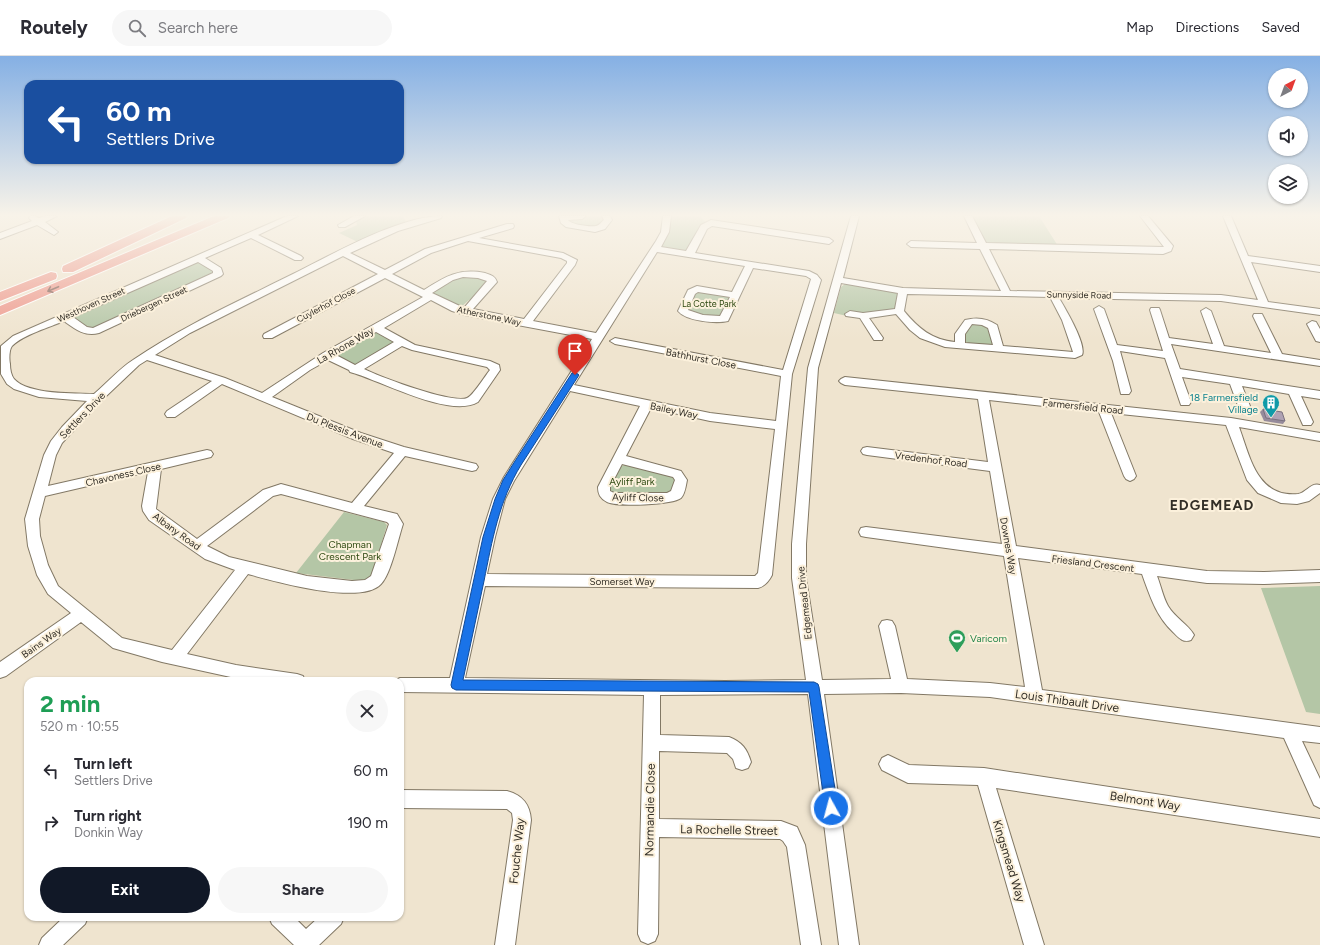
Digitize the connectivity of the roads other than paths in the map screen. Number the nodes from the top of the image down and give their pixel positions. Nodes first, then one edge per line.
1 (93, 257) edge
2 (96, 257) edge
3 (126, 257) edge
4 (334, 257) edge
5 (352, 257) edge
6 (416, 257) edge
7 (566, 257) edge
8 (650, 257) edge
9 (704, 257) edge
10 (844, 257) edge
11 (988, 257) edge
12 (198, 258) joint
13 (1244, 258) joint
14 (750, 265) junction
15 (1320, 268) edge
16 (68, 269) junction
17 (385, 274) junction
18 (838, 280) junction
19 (903, 290) junction
20 (1007, 294) junction
21 (427, 295) junction
22 (735, 295) junction
23 (1053, 295) junction
24 (0, 297) edge
25 (1264, 304) junction
26 (1099, 309) dead end
27 (1155, 310) dead end
28 (0, 311) edge
29 (899, 311) junction
30 (1206, 311) dead end
31 (466, 312) junction
32 (1320, 312) edge
33 (850, 314) dead end
34 (66, 316) junction
35 (863, 316) junction
36 (1258, 316) dead end
37 (526, 323) junction
38 (1312, 324) dead end
39 (375, 327) junction
40 (268, 336) dead end
41 (599, 337) junction
42 (878, 338) dead end
43 (1320, 338) edge
44 (1164, 340) junction
45 (615, 341) dead end
46 (400, 342) junction
47 (4, 345) edge
48 (960, 345) junction
49 (1112, 347) junction
50 (1220, 348) junction
51 (999, 349) junction
52 (327, 355) junction
53 (1170, 355) junction
54 (146, 356) junction
55 (1278, 356) junction
56 (1320, 363) edge
57 (354, 370) junction
58 (1175, 372) junction
59 (787, 374) junction
60 (221, 380) junction
61 (845, 381) dead end
62 (11, 382) junction
63 (1235, 382) junction
64 (567, 387) junction
65 (0, 388) edge
66 (1293, 391) junction
67 (1125, 392) dead end
68 (1320, 395) edge
69 (983, 396) junction
70 (264, 397) junction
71 (97, 398) junction
72 (1185, 402) dead end
73 (647, 404) junction
74 (1104, 408) junction
75 (1246, 411) dead end
76 (171, 414) dead end
77 (1231, 422) junction
78 (1307, 422) dead end
79 (782, 426) junction
80 (1320, 437) edge
81 (402, 451) junction
82 (867, 451) dead end
83 (207, 454) dead end
84 (619, 459) junction
85 (155, 467) junction
86 (996, 467) junction
87 (472, 468) dead end
88 (1130, 476) dead end
89 (1317, 489) dead end
90 (39, 493) junction
91 (355, 508) junction
92 (866, 532) dead end
93 (197, 546) junction
94 (1010, 552) junction
95 (245, 567) junction
96 (1148, 570) junction
97 (1320, 576) edge
98 (479, 580) junction
99 (82, 613) junction
100 (887, 626) dead end
101 (1186, 635) dead end
102 (175, 658) junction
103 (0, 671) edge
104 (252, 677) edge
105 (404, 685) edge
106 (456, 685) junction
107 (901, 686) junction
108 (652, 687) junction
109 (814, 687) junction
110 (1035, 697) junction
111 (1289, 731) junction
112 (1320, 735) edge
113 (651, 743) junction
114 (742, 762) dead end
115 (888, 764) dead end
116 (977, 776) junction
117 (404, 799) edge
118 (1320, 799) edge
119 (649, 828) junction
120 (1320, 828) edge
121 (74, 921) edge
122 (283, 921) edge
123 (330, 921) edge
124 (648, 934) dead end
125 (307, 943) edge
126 (49, 945) edge
127 (505, 945) edge
128 (811, 945) edge
129 (849, 945) edge
130 (1034, 945) edge

1 - 16 highway
2 - 16 highway
3 -> 28 highway
4 - 54 street, Settlers Drive
5 - 17 street, Atherstone Way
6 - 17 street, Cuylerhof Close
7 - 37 street
8 - 41 street
9 - 14 street
10 - 18 street, Edgemead Drive
11 - 20 street
12 - 34 street, Westhoven Street
12 - 34 street, Driebergen Street
13 - 15 street
13 - 25 street
14 - 22 street
14 - 59 street
16 - 24 highway
17 - 21 street, Atherstone Way
17 - 40 street, Cuylerhof Close
18 - 19 street, Sunnyside Road
18 - 109 street, Edgemead Drive
19 - 20 street, Sunnyside Road
19 - 29 street
20 - 23 street, Sunnyside Road
21 - 31 street, Atherstone Way
21 - 31 street, La Rhone Way
21 - 39 street, La Rhone Way
22 - 22 street
23 - 25 street, Sunnyside Road
23 - 51 street
25 - 32 street, Sunnyside Road
26 - 49 street
27 - 44 street
29 - 35 street
29 - 48 street
30 - 50 street
31 - 37 street, Atherstone Way
33 - 35 street
34 - 47 street, Westhoven Street
35 - 42 street
36 - 55 street
37 - 41 street, Atherstone Way
38 - 43 street
39 - 46 street
39 - 52 street, La Rhone Way
41 - 64 street
44 - 50 street
44 - 53 street
45 - 59 street, Bathhurst Close
46 - 57 street
46 - 57 street
47 - 62 street, Westhoven Street
48 - 51 street
48 - 51 street
49 - 53 street
49 - 67 street
50 - 55 street
52 - 57 street
52 - 70 street, La Rhone Way
53 - 58 street
54 - 60 street, Du Plessis Avenue
54 - 71 street, Settlers Drive
55 - 56 street
58 - 63 street
58 - 72 street
59 - 79 street
60 - 70 street, Du Plessis Avenue
60 - 76 street
61 - 69 street, Farmersfield Road
62 - 65 street
62 - 71 street
63 - 66 street
63 - 75 street
64 - 73 street, Bailey Way
64 - 98 street
66 - 68 street
66 - 78 street
69 - 74 street, Farmersfield Road
69 - 86 street, Downes Way
70 - 81 street, Du Plessis Avenue
71 - 90 street, Settlers Drive
73 - 79 street, Bailey Way
73 - 84 street, Ayliff Close
74 - 77 street, Farmersfield Road
74 - 88 street
77 - 80 street, Farmersfield Road
77 - 89 street
79 - 98 street, Somerset Way
81 - 87 street, Du Plessis Avenue
81 - 91 street
82 - 86 street, Vredenhof Road
83 - 85 street, Chavoness Close
84 - 84 street, Ayliff Close
85 - 90 street, Chavoness Close
85 - 93 street, Albany Road
86 - 94 street, Downes Way
90 - 99 street, Settlers Drive
91 - 93 street
91 - 95 street, Albany Road
92 - 94 street, Friesland Crescent
93 - 95 street, Albany Road
94 - 96 street, Friesland Crescent
94 - 110 street, Downes Way
95 - 102 street
96 - 97 street, Friesland Crescent
96 - 101 street
98 - 106 street
99 - 102 street, Settlers Drive
99 - 103 street, Bains Way
100 - 107 street
102 - 104 street, Settlers Drive
105 - 106 street
106 - 108 street
107 - 109 street, Louis Thibault Drive
107 - 110 street, Louis Thibault Drive
108 - 109 street
108 - 113 street, Normandie Close
109 - 129 street, Edgemead Drive
110 - 111 street, Louis Thibault Drive
111 - 112 street, Louis Thibault Drive
111 - 118 street
113 - 114 street
113 - 119 street, Normandie Close
115 - 116 street, Belmont Way
116 - 120 street, Belmont Way
116 - 130 street, Kingsmead Way
117 - 127 street, Fouche Way
119 - 124 street, Normandie Close
119 - 128 street, La Rochelle Street
121 - 126 street
122 - 125 street
123 - 125 street

